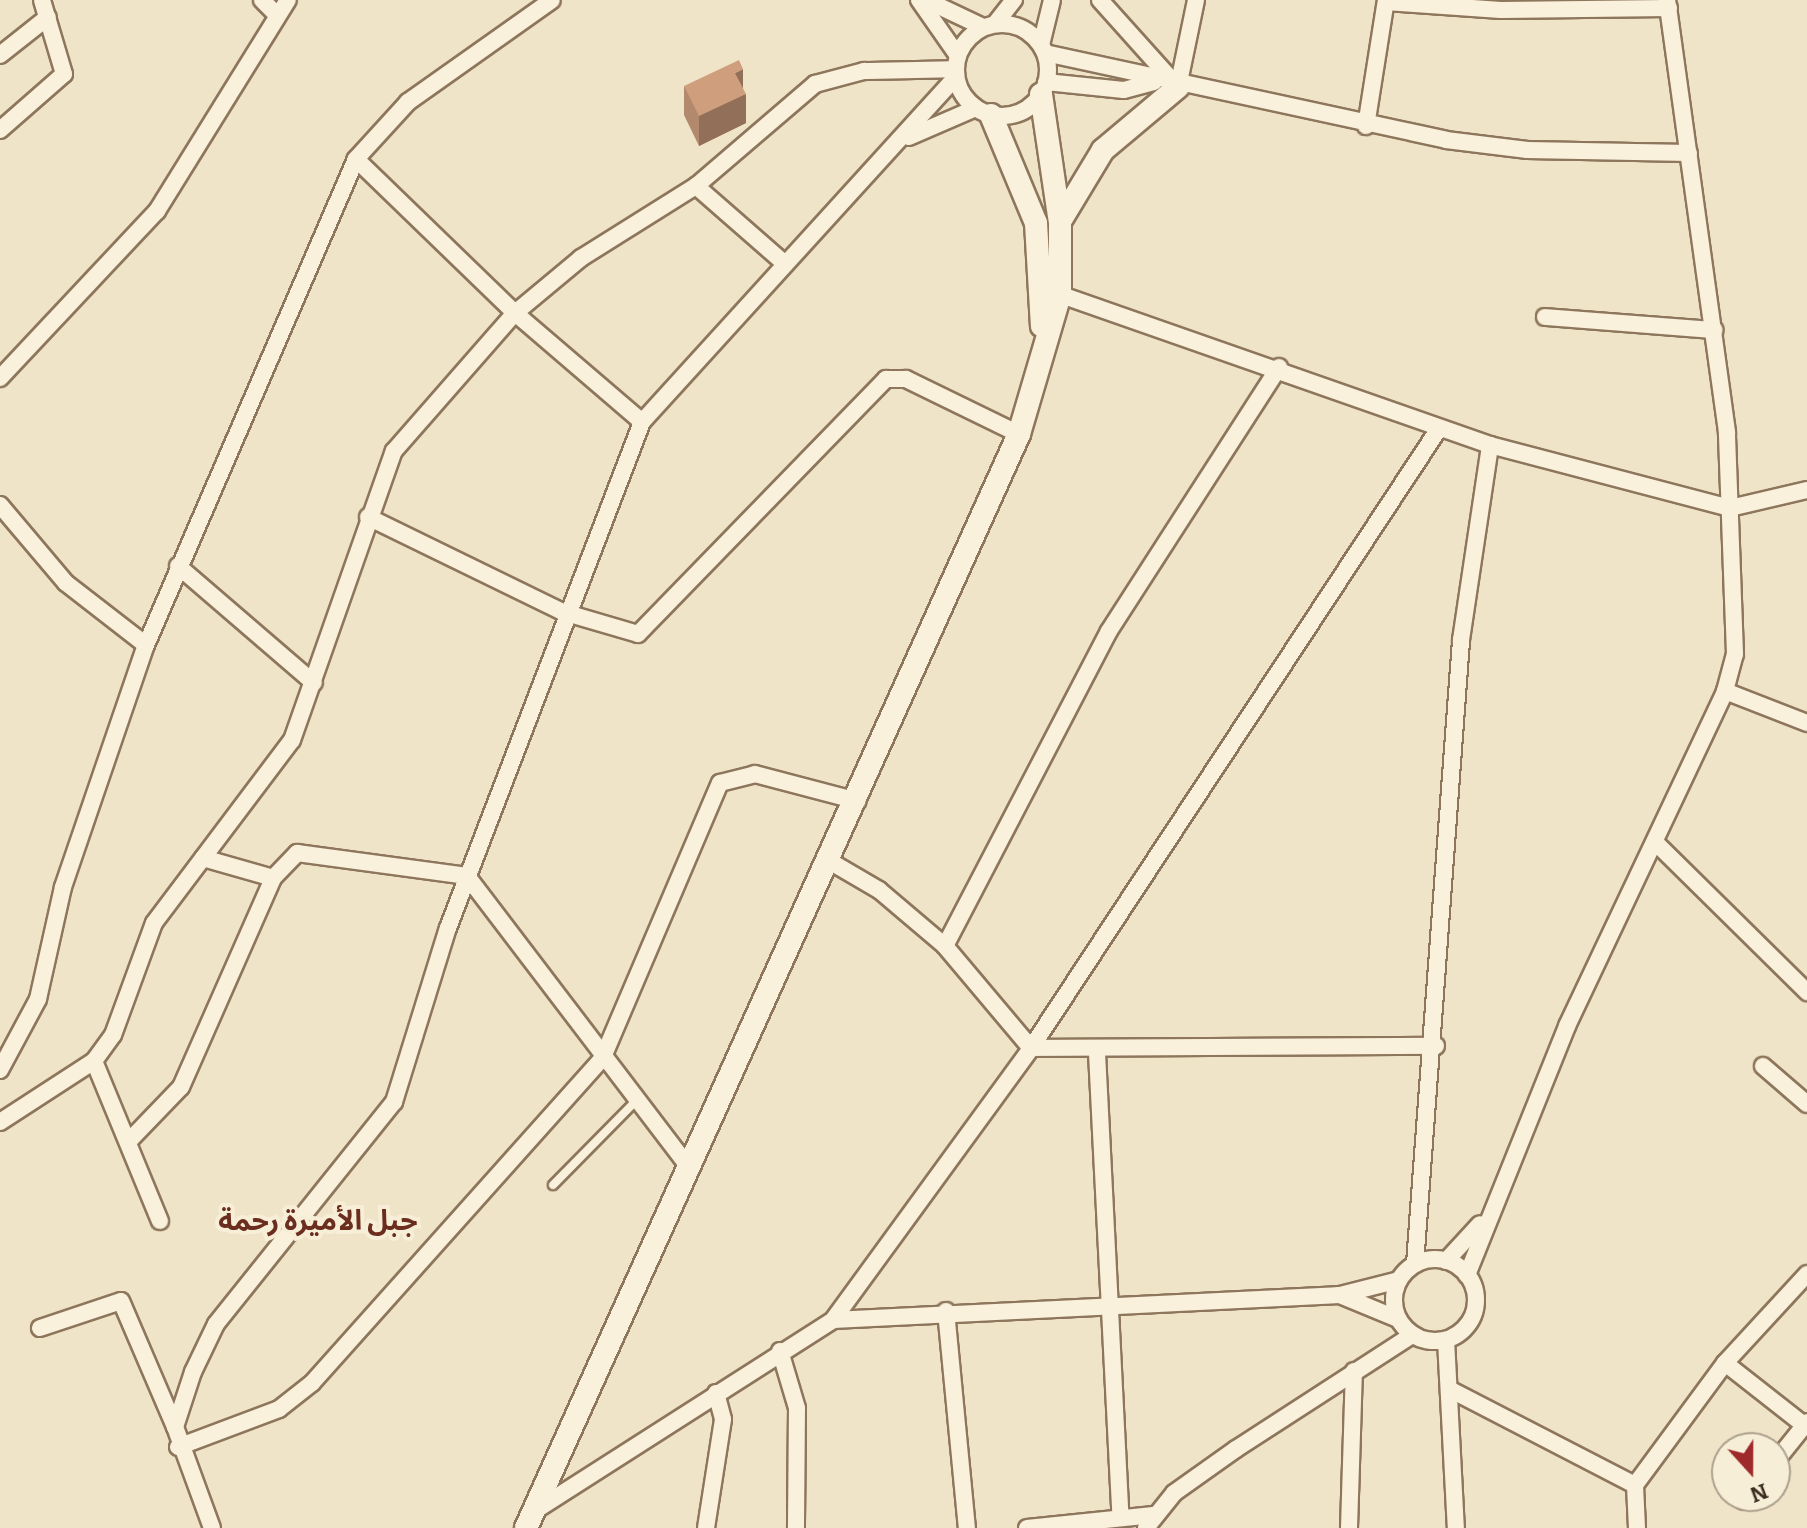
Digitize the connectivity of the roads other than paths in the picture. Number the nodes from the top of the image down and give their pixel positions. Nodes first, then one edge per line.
1 (42, 0) edge
2 (262, 0) edge
3 (288, 0) edge
4 (552, 0) edge
5 (919, 0) edge
6 (926, 0) edge
7 (1014, 0) edge
8 (1052, 0) edge
9 (1100, 0) edge
10 (1196, 0) edge
11 (1386, 1) edge
12 (1668, 4) edge
13 (277, 15) junction
14 (48, 17) junction
15 (989, 26) junction
16 (1043, 49) junction
17 (0, 55) edge
18 (956, 68) junction
19 (1154, 82) junction
20 (1178, 87) junction
21 (1044, 88) junction
22 (983, 111) junction
23 (1366, 126) junction
24 (0, 130) edge
25 (904, 139) junction
26 (1689, 153) junction
27 (356, 159) junction
28 (696, 186) junction
29 (1060, 223) junction
30 (784, 263) junction
31 (1051, 291) junction
32 (515, 313) junction
33 (1545, 317) dead end
34 (1715, 330) junction
35 (1279, 367) junction
36 (0, 378) edge
37 (642, 422) junction
38 (1438, 430) junction
39 (1019, 434) junction
40 (1490, 445) junction
41 (1807, 490) edge
42 (0, 505) edge
43 (1730, 508) junction
44 (368, 517) junction
45 (178, 566) junction
46 (563, 612) junction
47 (146, 645) junction
48 (314, 683) junction
49 (1725, 691) junction
50 (1807, 723) edge
51 (858, 801) junction
52 (1655, 842) junction
53 (203, 858) junction
54 (831, 862) junction
55 (467, 876) junction
56 (273, 878) junction
57 (945, 946) junction
58 (1807, 992) edge
59 (1436, 1046) junction
60 (1031, 1048) junction
61 (1097, 1053) junction
62 (603, 1057) junction
63 (94, 1061) junction
64 (1763, 1066) dead end
65 (0, 1070) edge
66 (634, 1103) junction
67 (1807, 1104) edge
68 (0, 1122) edge
69 (128, 1142) junction
70 (689, 1167) junction
71 (553, 1185) dead end
72 (1483, 1220) junction
73 (160, 1221) dead end
74 (1446, 1261) junction
75 (1415, 1264) junction
76 (1807, 1274) edge
77 (1467, 1275) junction
78 (1399, 1280) junction
79 (1340, 1295) junction
80 (1109, 1304) junction
81 (946, 1311) junction
82 (1398, 1319) junction
83 (833, 1320) junction
84 (40, 1328) dead end
85 (1412, 1335) junction
86 (1446, 1340) junction
87 (780, 1351) junction
88 (1725, 1363) junction
89 (1354, 1371) junction
90 (1453, 1391) junction
91 (716, 1393) junction
92 (1806, 1423) edge
93 (175, 1427) junction
94 (1791, 1442) edge
95 (178, 1447) junction
96 (1635, 1485) junction
97 (1120, 1515) junction
98 (530, 1520) edge
99 (1150, 1522) edge
100 (212, 1528) edge
101 (706, 1528) edge
102 (796, 1528) edge
103 (967, 1528) edge
104 (1027, 1528) edge
105 (1349, 1528) edge
106 (1456, 1528) edge
107 (1637, 1528) edge

1 - 14 street
2 - 13 street
3 - 13 street
4 - 27 street
5 - 18 street
6 - 15 street
7 - 15 street
8 - 16 street
9 - 20 street
10 - 20 street
11 - 12 street
11 - 23 street
12 - 26 street
13 - 36 street
14 - 17 street
14 - 24 street
15 - 16 street
15 - 18 street
16 - 19 street
16 - 21 street
18 - 22 street
18 - 25 street
18 - 28 street
19 - 20 street
19 - 21 street
20 - 23 street
20 - 29 street
21 - 22 street
21 - 29 street
22 - 25 street
22 - 31 street
23 - 26 street
25 - 30 street
26 - 34 street
27 - 32 street
27 - 45 street
28 - 30 street
28 - 32 street
29 - 31 street
30 - 37 street
31 - 35 street
31 - 39 street
32 - 37 street
32 - 44 street
33 - 34 street
34 - 43 street
35 - 38 street
35 - 57 street
37 - 46 street
38 - 40 street
38 - 60 street
39 - 46 street
39 - 51 street
40 - 43 street
40 - 59 street
41 - 43 street
42 - 47 street
43 - 49 street
44 - 46 street
44 - 48 street
45 - 47 street
45 - 48 street
46 - 55 street
47 - 65 street
48 - 53 street
49 - 50 street
49 - 52 street
51 - 54 street
51 - 62 street
52 - 58 street
52 - 72 street
53 - 56 street
53 - 63 street
54 - 57 street
54 - 70 street
55 - 56 street
55 - 62 street
55 - 93 street
56 - 69 street
57 - 60 street
59 - 61 street
59 - 75 street
60 - 61 street
60 - 83 street
61 - 80 street
62 - 66 street
62 - 95 street
63 - 68 street
63 - 69 street
64 - 67 street
66 - 70 street
66 - 71 lane
69 - 73 street
70 - 98 street
72 - 74 street
72 - 77 street
74 - 75 street
74 - 77 street
75 - 78 street
76 - 88 street
77 - 86 street
78 - 79 street
78 - 82 street
79 - 80 street
79 - 82 street
80 - 81 street
80 - 97 street
81 - 83 street
81 - 103 street
82 - 85 street
83 - 87 street
84 - 93 street
85 - 86 street
85 - 89 street
86 - 90 street
87 - 91 street
87 - 102 street
88 - 92 street
88 - 96 street
89 - 99 street
89 - 105 street
90 - 96 street
90 - 106 street
91 - 98 street
91 - 101 street
92 - 94 street
93 - 95 street
95 - 100 street
96 - 107 street
97 - 99 street
97 - 104 street

